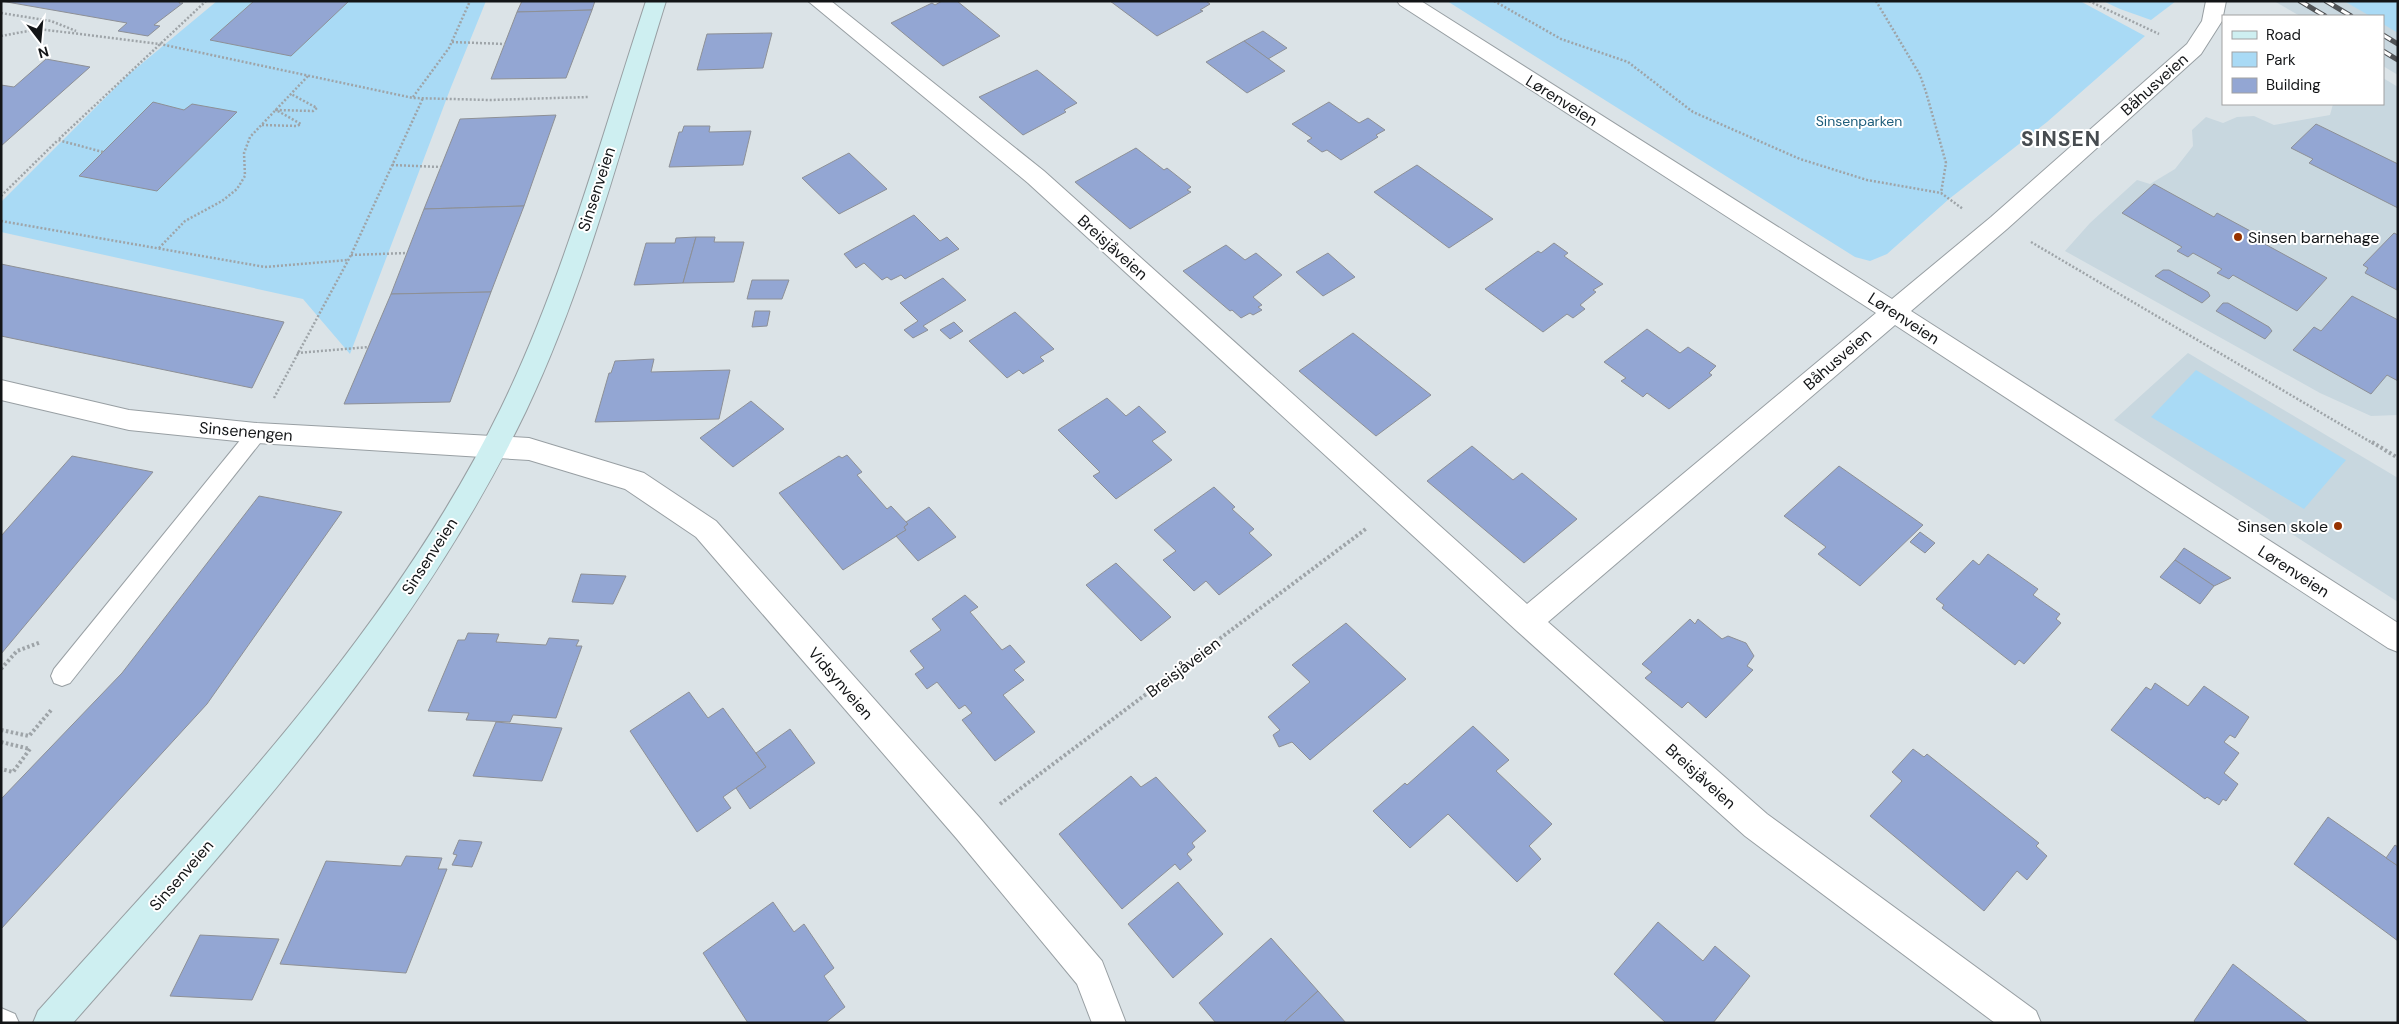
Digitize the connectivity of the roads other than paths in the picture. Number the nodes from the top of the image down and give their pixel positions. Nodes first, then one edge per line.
1 (656, 1) edge
2 (818, 1) edge
3 (1407, 1) edge
4 (2216, 1) edge
5 (1892, 311) junction
6 (1, 390) edge
7 (257, 433) junction
8 (494, 446) junction
9 (1526, 622) junction
10 (2398, 639) edge
11 (62, 676) road end
12 (1, 1021) edge
13 (6, 1023) edge
14 (50, 1023) edge
15 (1109, 1023) edge
16 (2024, 1023) edge

1 - 8 street, Sinsenveien
2 - 9 street, Breisjåveien
3 - 5 street, Lørenveien
4 - 5 street, Båhusveien
5 - 9 street, Båhusveien
5 - 10 street, Lørenveien
6 - 7 street, Sinsenengen
7 - 8 street, Sinsenengen
7 - 11 lane
8 - 14 street, Sinsenveien
8 - 15 street, Vidsynveien
9 - 16 street, Breisjåveien
12 - 13 lane

